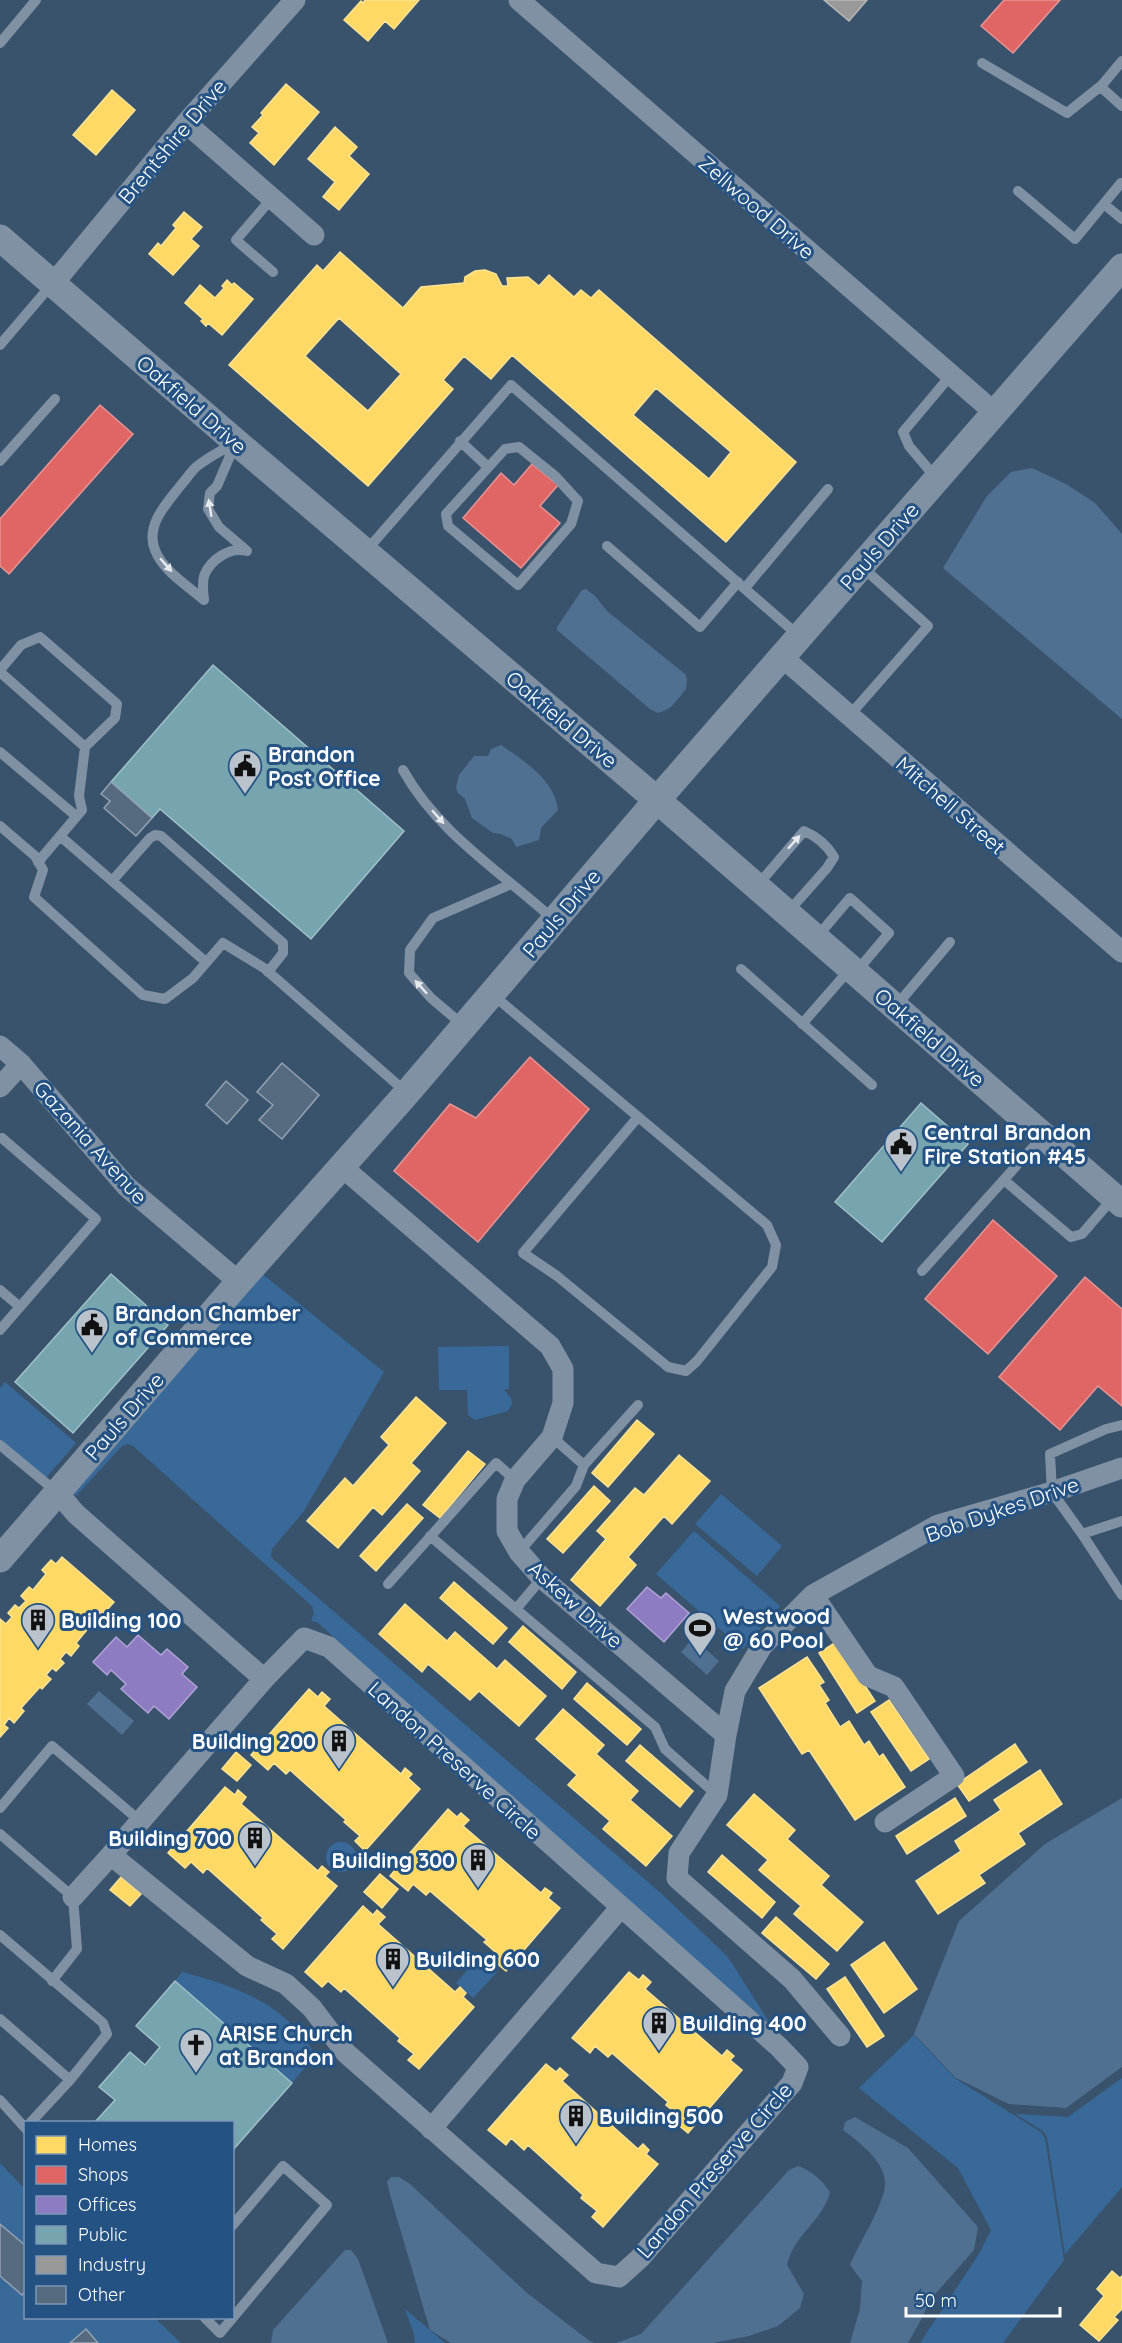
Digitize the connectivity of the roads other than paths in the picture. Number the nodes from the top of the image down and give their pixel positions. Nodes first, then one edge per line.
1 (36, 0) edge
2 (295, 0) edge
3 (519, 0) edge
4 (0, 43) edge
5 (1122, 61) edge
6 (982, 63) dead end
7 (1102, 85) junction
8 (1122, 106) edge
9 (186, 123) junction
10 (1121, 183) edge
11 (1018, 191) dead end
12 (272, 198) junction
13 (1104, 204) junction
14 (1122, 219) edge
15 (314, 235) dead end
16 (0, 238) edge
17 (1122, 267) edge
18 (273, 272) dead end
19 (53, 284) junction
20 (0, 345) edge
21 (951, 375) junction
22 (55, 399) dead end
23 (995, 413) junction
24 (460, 441) junction
25 (236, 442) junction
26 (0, 461) edge
27 (488, 467) junction
28 (937, 479) junction
29 (828, 489) dead end
30 (607, 546) dead end
31 (365, 552) junction
32 (861, 566) junction
33 (741, 585) junction
34 (800, 636) junction
35 (782, 657) junction
36 (0, 671) edge
37 (849, 716) junction
38 (85, 747) junction
39 (0, 752) edge
40 (403, 770) dead end
41 (657, 800) junction
42 (76, 816) junction
43 (0, 826) edge
44 (60, 836) junction
45 (38, 862) junction
46 (112, 881) junction
47 (511, 884) junction
48 (756, 887) junction
49 (786, 913) junction
50 (555, 920) junction
51 (816, 938) junction
52 (950, 942) dead end
53 (1122, 952) edge
54 (206, 962) junction
55 (741, 969) dead end
56 (853, 970) junction
57 (268, 972) junction
58 (492, 994) junction
59 (895, 1007) junction
60 (802, 1024) junction
61 (465, 1026) junction
62 (0, 1046) edge
63 (21, 1064) junction
64 (872, 1085) dead end
65 (0, 1087) edge
66 (407, 1093) junction
67 (638, 1117) junction
68 (1043, 1136) junction
69 (2, 1138) dead end
70 (341, 1166) junction
71 (1004, 1180) junction
72 (1118, 1200) edge
73 (922, 1271) dead end
74 (239, 1282) junction
75 (0, 1290) edge
76 (20, 1307) junction
77 (0, 1330) edge
78 (638, 1405) dead end
79 (1122, 1425) edge
80 (552, 1437) junction
81 (0, 1445) edge
82 (584, 1465) junction
83 (1122, 1468) edge
84 (515, 1480) junction
85 (1052, 1492) junction
86 (58, 1493) junction
87 (1122, 1521) edge
88 (1082, 1534) junction
89 (430, 1536) junction
90 (519, 1552) junction
91 (0, 1560) edge
92 (542, 1578) junction
93 (388, 1584) dead end
94 (1120, 1589) edge
95 (813, 1595) junction
96 (516, 1609) junction
97 (264, 1679) junction
98 (726, 1735) junction
99 (717, 1795) junction
100 (0, 1808) edge
101 (140, 1821) junction
102 (885, 1822) dead end
103 (0, 1834) edge
104 (111, 1854) junction
105 (73, 1897) junction
106 (621, 1908) junction
107 (0, 1935) edge
108 (52, 1980) junction
109 (0, 2019) edge
110 (840, 2036) dead end
111 (70, 2080) junction
112 (0, 2100) edge
113 (32, 2121) edge
114 (24, 2128) edge
115 (431, 2129) junction
116 (234, 2224) edge
117 (234, 2316) edge
118 (206, 2319) edge
119 (232, 2319) edge

1 - 4 lane
2 - 9 street, Brentshire Drive
3 - 21 street, Zellwood Drive
5 - 7 lane
6 - 7 lane
7 - 8 lane
9 - 12 street
9 - 19 street, Brentshire Drive
10 - 13 lane
11 - 13 lane
12 - 15 street
12 - 18 lane
13 - 14 lane
16 - 19 street, Oakfield Drive
17 - 23 street, Pauls Drive
19 - 20 lane
19 - 25 street, Oakfield Drive
21 - 23 street, Zellwood Drive
21 - 28 lane
22 - 26 lane
23 - 28 street, Pauls Drive
24 - 27 lane
24 - 31 lane
24 - 33 lane
25 -> 25 lane
25 - 31 street, Oakfield Drive
27 - 27 lane
28 - 32 street, Pauls Drive
29 - 33 lane
30 - 33 lane
31 - 41 street, Oakfield Drive
32 - 34 street, Pauls Drive
32 - 37 lane
33 - 34 lane
34 - 35 street, Pauls Drive
35 - 37 street, Mitchell Street
35 - 41 street, Pauls Drive
36 - 38 lane
36 - 38 lane
37 - 53 street, Mitchell Street
38 - 42 lane
39 - 42 lane
40 -> 47 lane
41 - 48 street, Oakfield Drive
41 - 50 street, Pauls Drive
42 - 44 lane
43 - 45 lane
44 - 45 lane
44 - 46 lane
45 - 54 lane
46 - 54 lane
46 - 57 lane
47 - 50 lane
61 -> 47 lane
48 - 49 street, Oakfield Drive
48 -> 49 lane
49 - 51 street, Oakfield Drive
50 - 58 street, Pauls Drive
51 - 56 street, Oakfield Drive
51 - 56 lane
52 - 59 lane
54 - 57 lane
55 - 60 lane
56 - 59 street, Oakfield Drive
56 - 60 lane
57 - 66 lane
58 - 61 street, Pauls Drive
58 - 67 lane
59 - 68 street, Oakfield Drive
60 - 64 lane
61 - 66 street, Pauls Drive
62 - 63 street, Gazania Avenue
63 - 65 street
63 - 74 street, Gazania Avenue
66 - 70 street, Pauls Drive
67 - 67 lane
68 - 71 lane
68 - 72 street, Oakfield Drive
69 - 76 lane
70 - 74 street, Pauls Drive
70 - 80 street, Askew Drive
71 - 72 lane
71 - 73 lane
74 - 86 street, Pauls Drive
75 - 76 lane
76 - 77 lane
78 - 82 lane
79 - 85 lane
80 - 82 lane
80 - 84 street, Askew Drive
81 - 86 lane
82 - 90 lane
83 - 85 street, Bob Dykes Drive
84 - 89 lane
84 - 90 street, Askew Drive
85 - 88 lane
85 - 95 street, Bob Dykes Drive
86 - 91 street, Pauls Drive
86 - 97 street
87 - 88 lane
88 - 94 lane
89 - 93 lane
89 - 96 lane
90 - 92 street, Askew Drive
92 - 96 lane
92 - 98 street, Askew Drive
95 - 98 street, Bob Dykes Drive
95 - 102 street
96 - 99 lane
97 - 101 street, Landon Preserve Circle
97 - 106 street, Landon Preserve Circle
98 - 99 street
99 - 110 street
100 - 101 lane
101 - 104 street, Landon Preserve Circle
103 - 105 lane
104 - 105 street, Landon Preserve Circle
104 - 115 street, Landon Preserve Circle
105 - 108 lane
106 - 115 street
106 - 115 street, Landon Preserve Circle
107 - 108 lane
108 - 111 lane
109 - 111 lane
111 - 113 lane
112 - 114 lane
116 - 117 lane
118 - 119 lane

